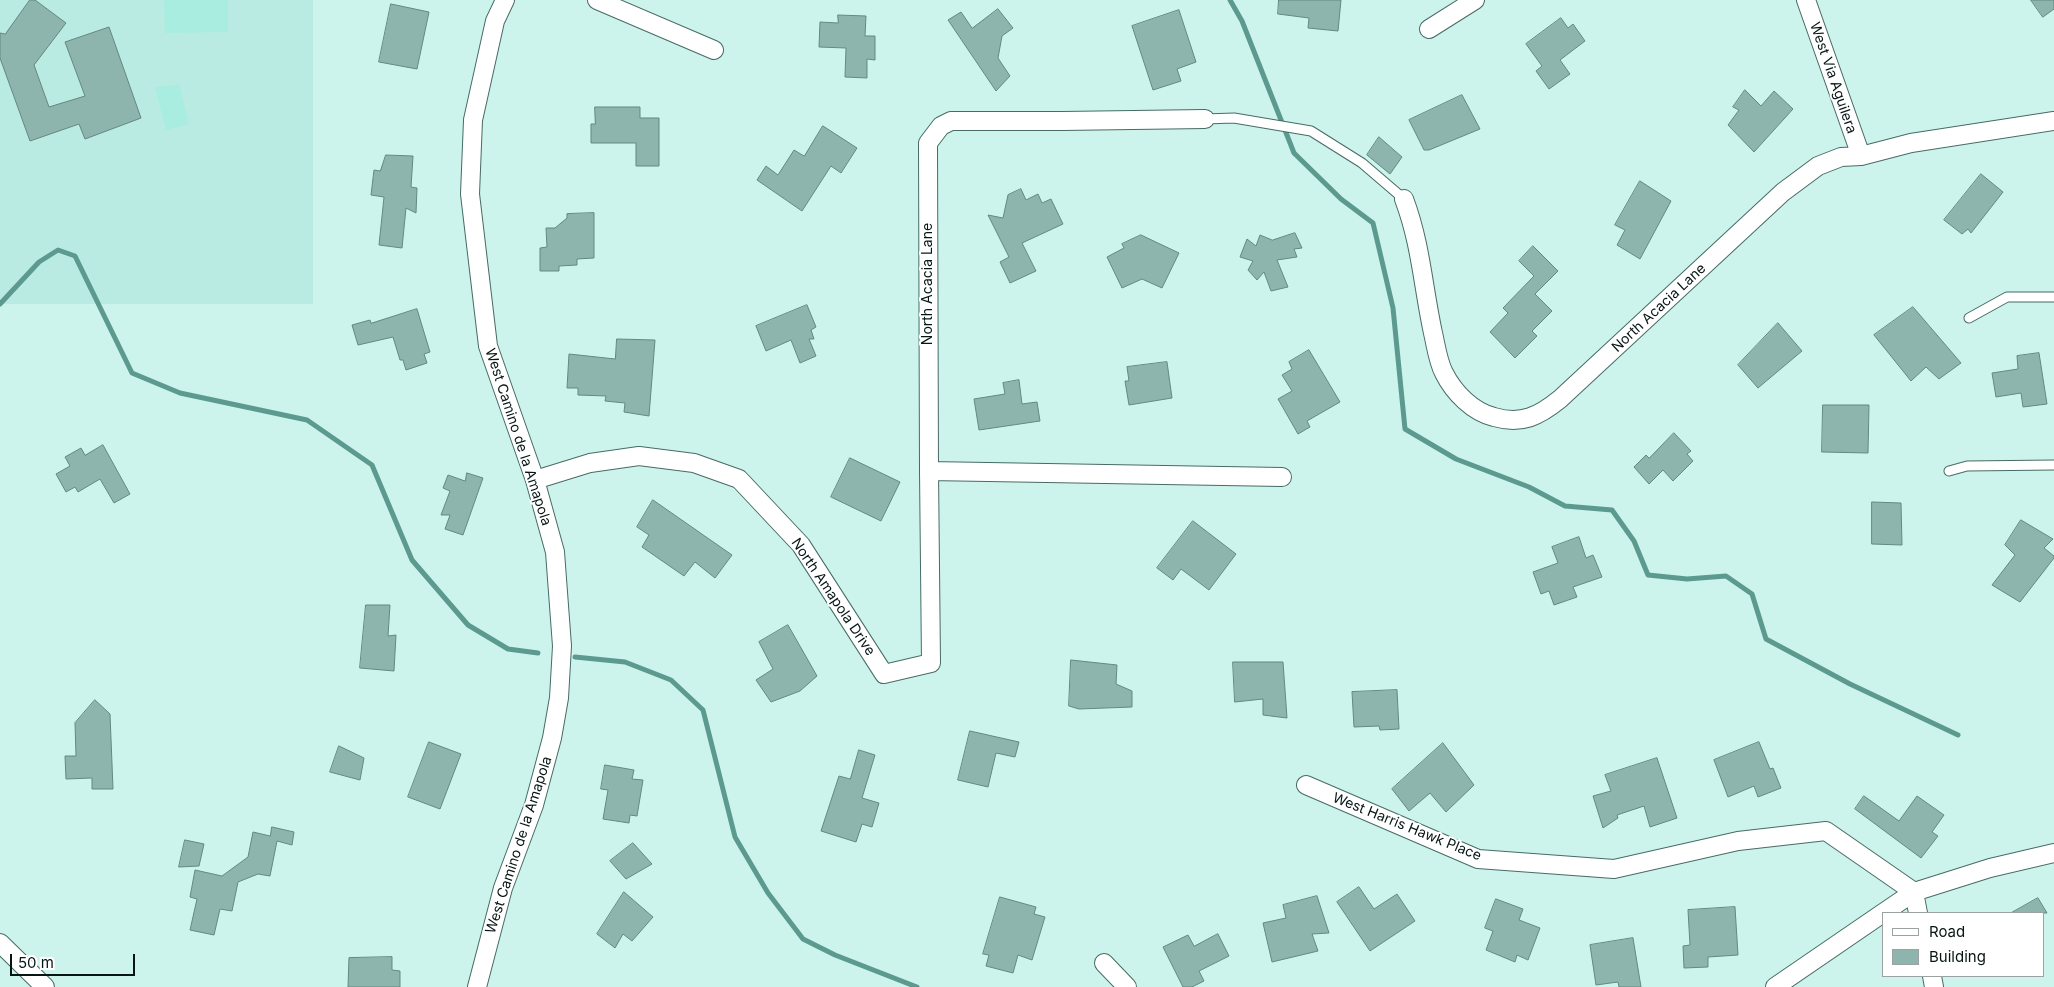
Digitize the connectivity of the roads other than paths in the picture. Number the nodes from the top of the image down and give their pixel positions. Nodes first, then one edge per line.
1 (505, 0) edge
2 (597, 0) edge
3 (1475, 0) edge
4 (1806, 0) edge
5 (1429, 29) dead end
6 (714, 50) dead end
7 (1205, 119) joint
8 (2054, 121) edge
9 (1861, 156) junction
10 (1404, 199) joint
11 (2054, 297) edge
12 (1969, 318) dead end
13 (2054, 465) edge
14 (929, 471) junction
15 (1950, 472) dead end
16 (1282, 477) dead end
17 (535, 480) junction
18 (884, 674) joint
19 (1306, 785) dead end
20 (2054, 853) edge
21 (1914, 892) junction
22 (1884, 912) edge
23 (1918, 912) edge
24 (1882, 914) edge
25 (0, 943) edge
26 (1104, 963) dead end
27 (46, 987) edge
28 (477, 987) edge
29 (1127, 987) edge
30 (1775, 987) edge

1 - 17 street, West Camino de la Amapola
2 - 6 street
3 - 5 street
4 - 9 street, West Via Aguilera
7 - 10 lane
7 - 14 street, North Acacia Lane
8 - 9 street, North Acacia Lane
9 - 10 street, North Acacia Lane
11 - 12 lane
13 - 15 lane
14 - 16 street
14 - 18 street, North Acacia Lane
17 - 18 street, North Amapola Drive
17 - 28 street, West Camino de la Amapola
19 - 21 street, West Harris Hawk Place
20 - 21 street
21 - 22 street
21 - 23 street
24 - 30 street
25 - 27 street
26 - 29 street

